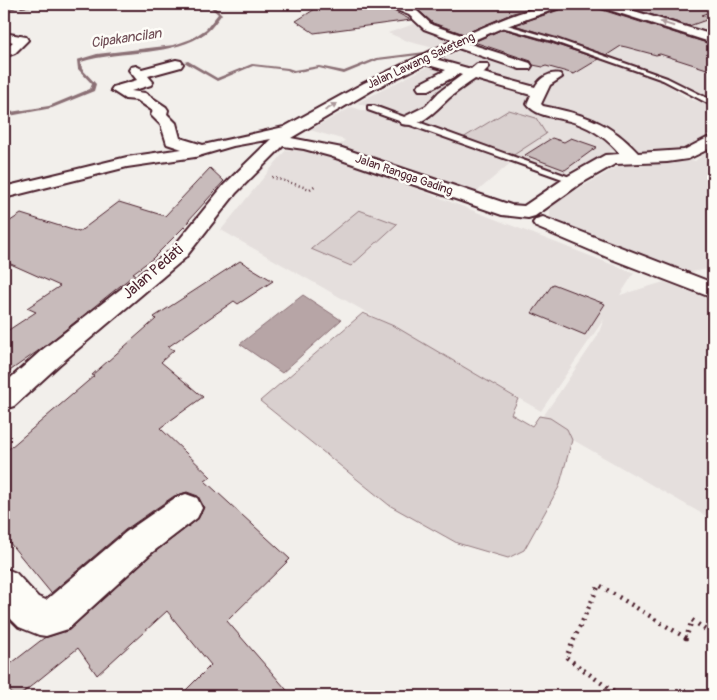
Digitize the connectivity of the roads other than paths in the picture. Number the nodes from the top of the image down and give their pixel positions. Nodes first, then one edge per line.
1 (387, 4) edge
2 (560, 4) edge
3 (601, 4) edge
4 (500, 25) junction
5 (4, 36) edge
6 (713, 39) edge
7 (460, 42) junction
8 (155, 52) dead end
9 (4, 53) edge
10 (425, 60) junction
11 (486, 65) dead end
12 (525, 66) dead end
13 (456, 70) junction
14 (139, 74) junction
15 (471, 75) junction
16 (555, 77) dead end
17 (106, 85) dead end
18 (424, 87) dead end
19 (539, 93) junction
20 (713, 104) edge
21 (371, 108) dead end
22 (408, 121) junction
23 (283, 136) junction
24 (713, 140) edge
25 (200, 149) junction
26 (633, 158) junction
27 (574, 180) junction
28 (4, 192) edge
29 (536, 218) junction
30 (713, 291) edge
31 (4, 398) edge
32 (186, 508) dead end
33 (4, 585) edge

1 - 7 street
2 - 4 street, Jalan Lawang Saketeng
6 -> 3 street
4 - 7 street, Jalan Lawang Saketeng
4 - 20 lane
5 - 9 street
7 - 10 street, Jalan Lawang Saketeng
7 - 12 street
8 - 14 street
10 - 13 street
23 -> 10 street, Jalan Lawang Saketeng
11 - 15 street
13 - 15 street
13 - 18 street
14 - 17 street
14 - 25 street
15 - 19 street
15 - 22 street
16 - 19 street
19 - 26 street
21 - 22 lane
22 - 27 lane
23 - 25 street
23 - 29 street, Jalan Rangga Gading
23 - 31 street, Jalan Pedati
24 - 26 street
25 - 28 street
26 - 27 street
27 - 29 street
29 - 30 street, Jalan Rangga Gading
32 - 33 street

